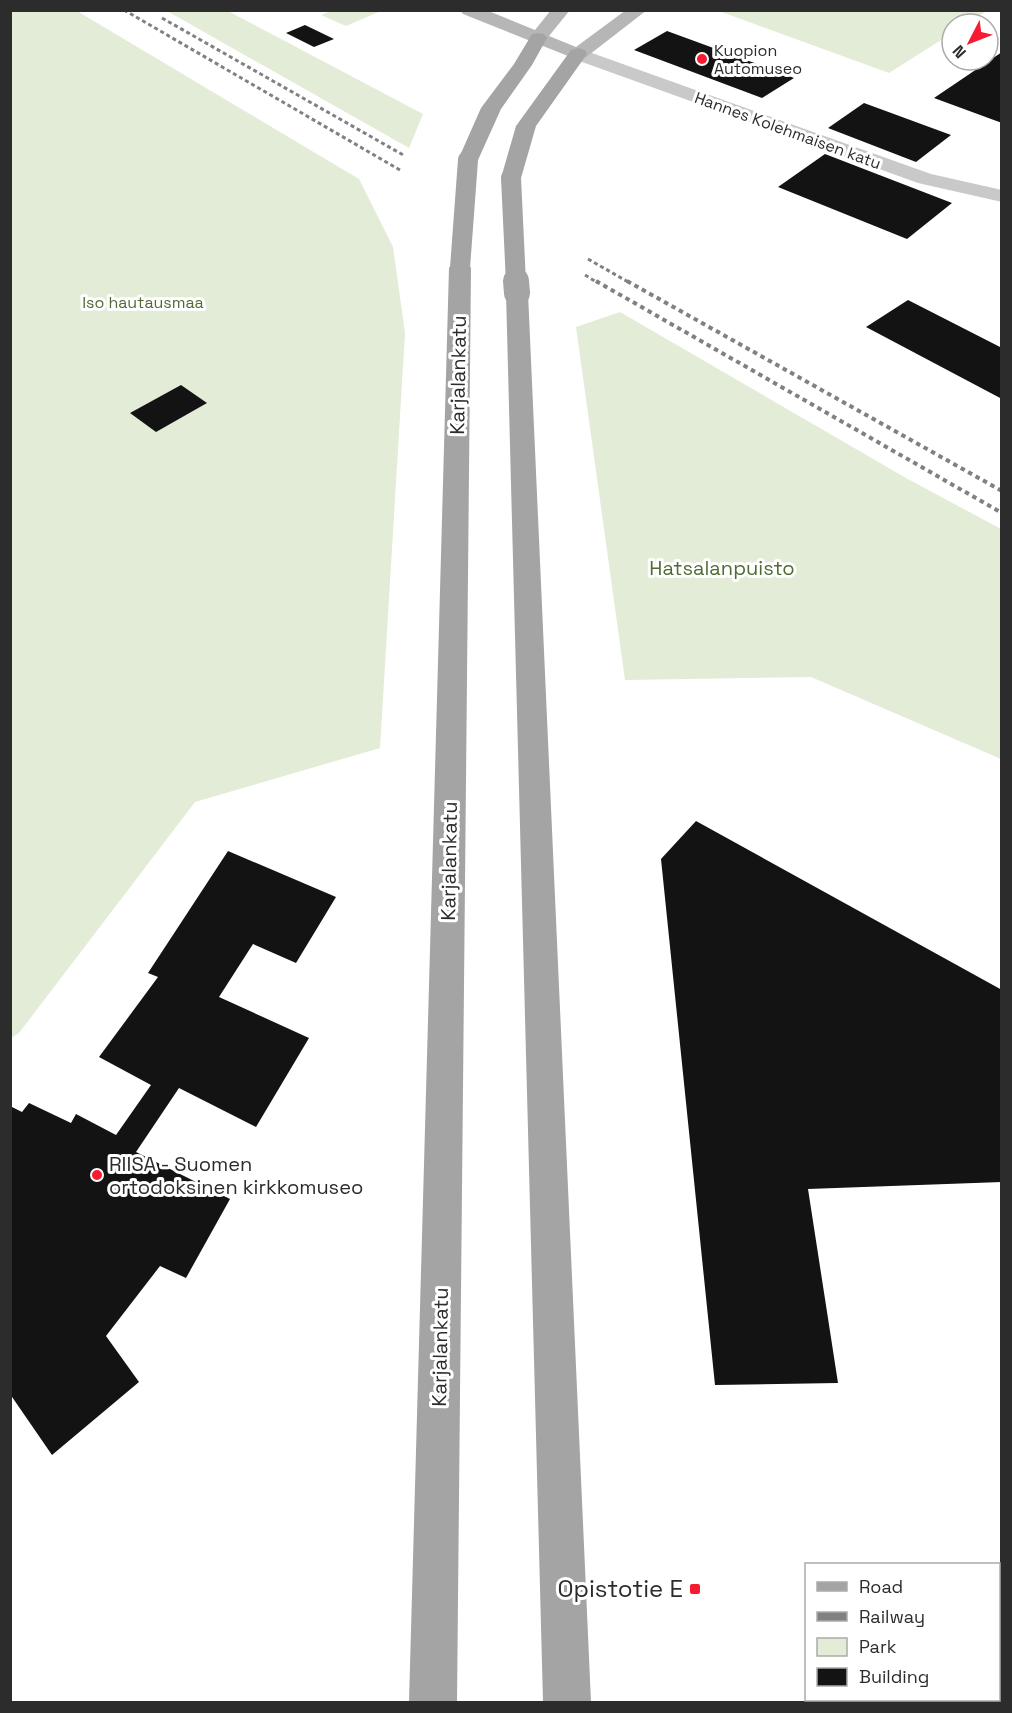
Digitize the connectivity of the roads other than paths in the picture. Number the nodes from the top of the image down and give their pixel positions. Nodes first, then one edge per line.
1 (470, 10) edge
2 (561, 10) edge
3 (638, 10) edge
4 (538, 38) junction
5 (578, 54) junction
6 (1002, 196) edge
7 (434, 1702) edge
8 (567, 1702) edge

1 - 4 main road
2 - 4 main road
3 - 5 main road
4 - 5 main road
4 - 7 main road, Karjalankatu, bridge
5 - 6 street, Hannes Kolehmaisen katu
5 - 8 main road, bridge

